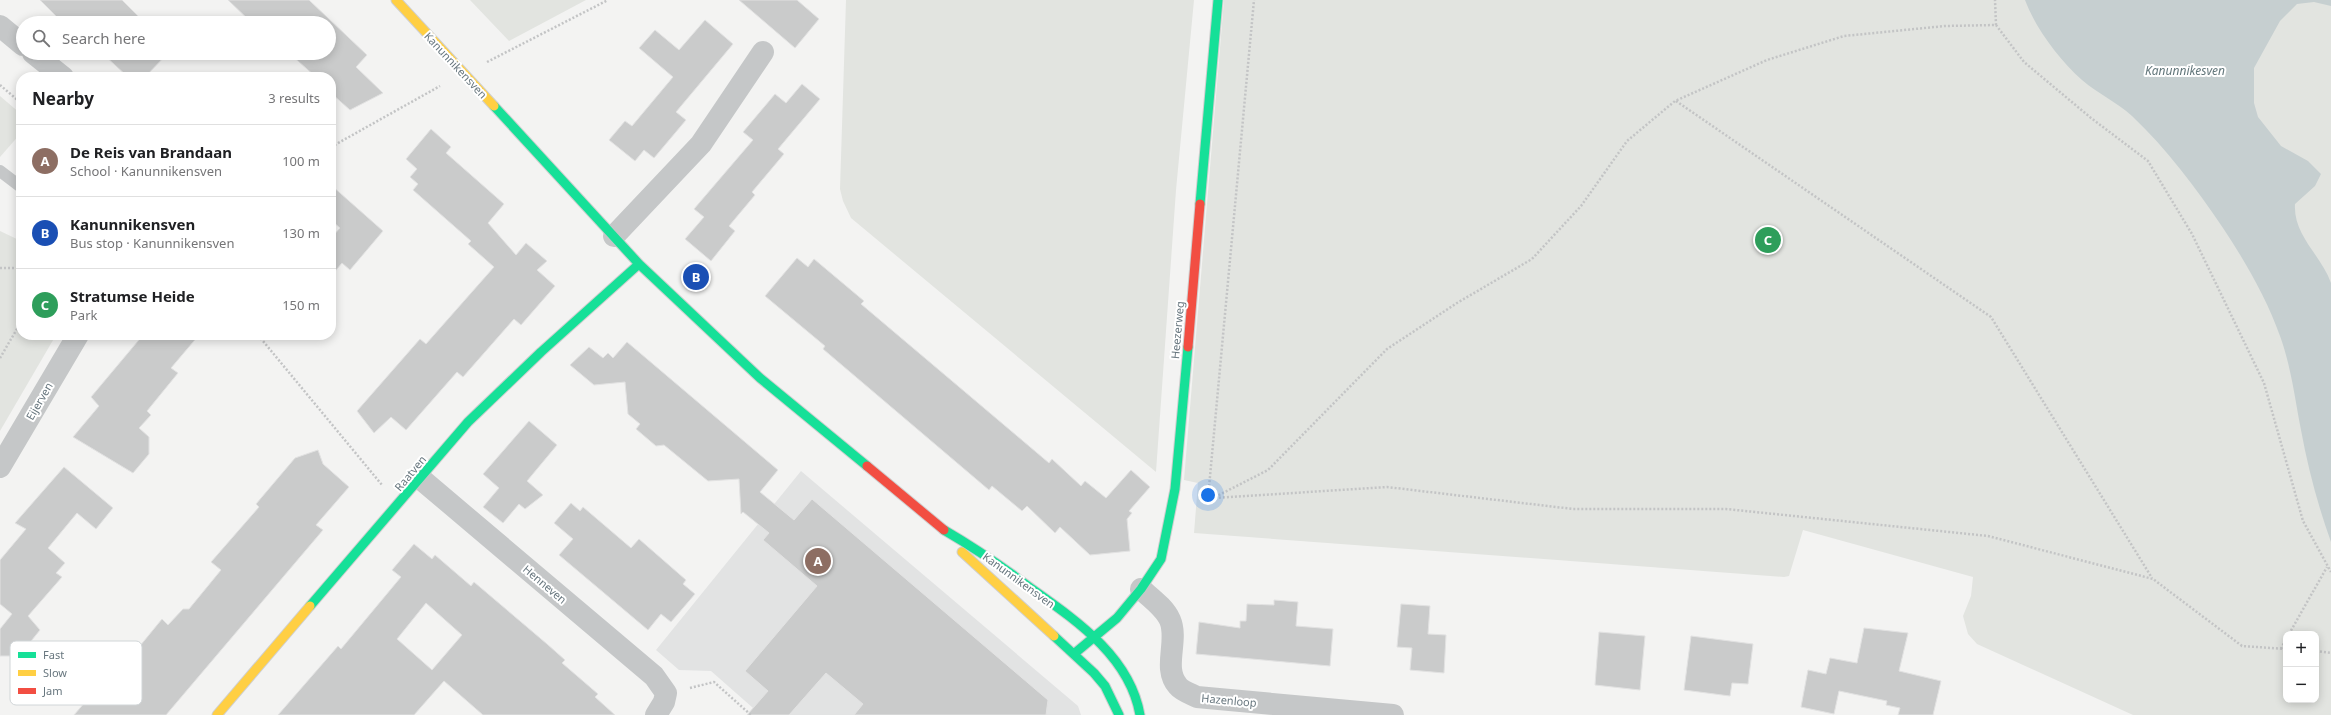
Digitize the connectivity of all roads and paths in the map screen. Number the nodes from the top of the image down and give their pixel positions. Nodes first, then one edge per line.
1 (396, 0) edge
2 (608, 0) edge
3 (1218, 0) edge
4 (1254, 0) edge
5 (1994, 0) edge
6 (1996, 25) junction
7 (0, 26) edge
8 (16, 39) edge
9 (763, 52) dead end
10 (42, 60) edge
11 (57, 72) edge
12 (463, 74) junction
13 (0, 85) edge
14 (16, 98) edge
15 (1675, 101) junction
16 (336, 144) edge
17 (0, 171) edge
18 (16, 183) edge
19 (614, 236) junction
20 (639, 264) junction
21 (0, 268) edge
22 (16, 268) edge
23 (16, 331) edge
24 (75, 340) edge
25 (262, 340) edge
26 (0, 358) edge
27 (0, 467) edge
28 (421, 479) junction
29 (1208, 498) dead end
30 (940, 527) junction
31 (2327, 567) junction
32 (2331, 572) edge
33 (2153, 579) junction
34 (1141, 589) junction
35 (2291, 631) edge
36 (1095, 638) junction
37 (2283, 645) edge
38 (2281, 649) joint
39 (2319, 652) edge
40 (2331, 653) edge
41 (1075, 654) junction
42 (666, 693) junction
43 (217, 715) edge
44 (656, 715) edge
45 (751, 715) edge
46 (1119, 715) edge
47 (1140, 715) edge
48 (1393, 715) edge

1 - 12 street, Kanunnikensven
2 - 12 path
3 - 34 street, Heezerweg
4 - 29 path
5 - 6 path
6 - 15 path
6 - 31 path
7 - 8 street
9 - 19 street
10 - 11 street
12 - 16 path
12 - 19 street, Kanunnikensven
13 - 14 path
15 - 33 path
15 - 33 path
17 - 18 lane
19 - 20 street, Kanunnikensven
20 - 28 street, Raatven
20 - 30 street, Kanunnikensven
21 - 22 path
23 - 26 path
24 - 27 street, Eijerven
25 - 28 path
28 - 42 street, Henneven
28 - 43 street, Raatven
30 - 36 street, Kanunnikensven
30 - 41 street, Kanunnikensven
31 - 32 path
31 - 35 path
33 - 38 path
34 - 36 street, Heezerweg
34 - 48 street, Hazenloop
36 - 41 street, Heezerweg
36 - 47 street
37 - 38 path
39 - 40 path
41 - 46 street
42 - 44 street
42 - 45 path

